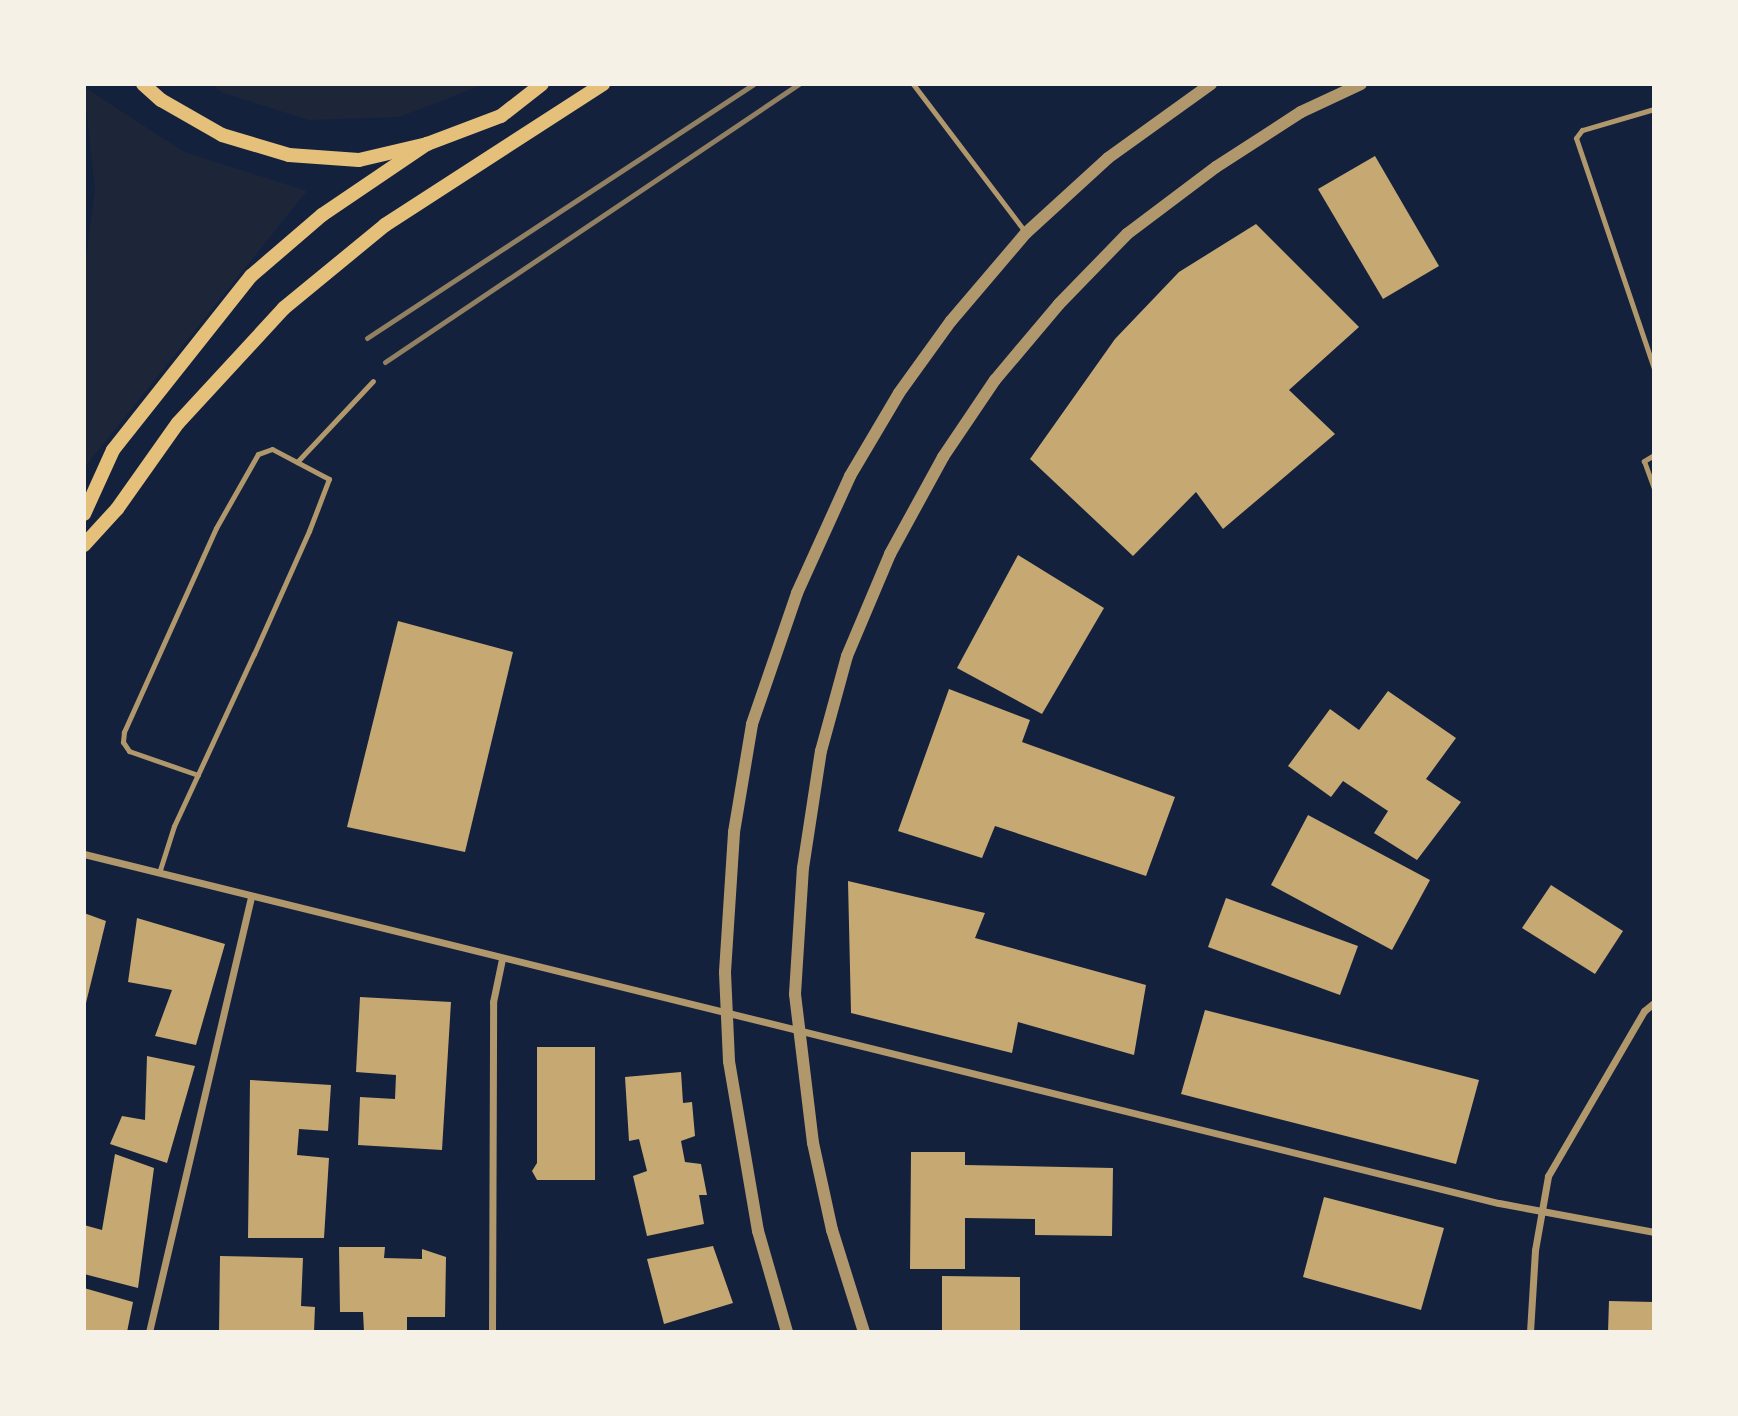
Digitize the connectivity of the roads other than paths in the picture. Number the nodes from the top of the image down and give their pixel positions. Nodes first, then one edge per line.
1 (143, 84) edge
2 (542, 84) edge
3 (603, 84) edge
4 (913, 84) edge
5 (1210, 84) edge
6 (1361, 84) edge
7 (1654, 109) edge
8 (427, 144) junction
9 (1026, 233) junction
10 (1654, 368) edge
11 (373, 381) dead end
12 (1654, 455) edge
13 (297, 462) junction
14 (1654, 488) edge
15 (84, 514) edge
16 (84, 545) edge
17 (198, 775) junction
18 (84, 854) edge
19 (159, 873) junction
20 (251, 896) junction
21 (502, 959) junction
22 (1654, 1003) edge
23 (726, 1014) junction
24 (799, 1031) junction
25 (1540, 1213) junction
26 (1654, 1232) edge
27 (149, 1332) edge
28 (492, 1332) edge
29 (788, 1332) edge
30 (864, 1332) edge
31 (1530, 1332) edge

1 - 8 main road
2 - 8 main road
3 - 16 main road
4 - 9 lane
5 - 9 street
6 - 24 street
7 - 10 lane
8 - 15 main road
9 - 23 street
11 - 13 lane
12 - 14 lane
13 - 17 lane
13 - 17 lane
17 - 19 lane
18 - 19 street
19 - 20 street
20 - 21 street
20 - 27 street
21 - 23 street
21 - 28 street
22 - 25 street
23 - 24 street
23 - 29 street
24 - 25 street
24 - 30 street
25 - 26 street
25 - 31 street

